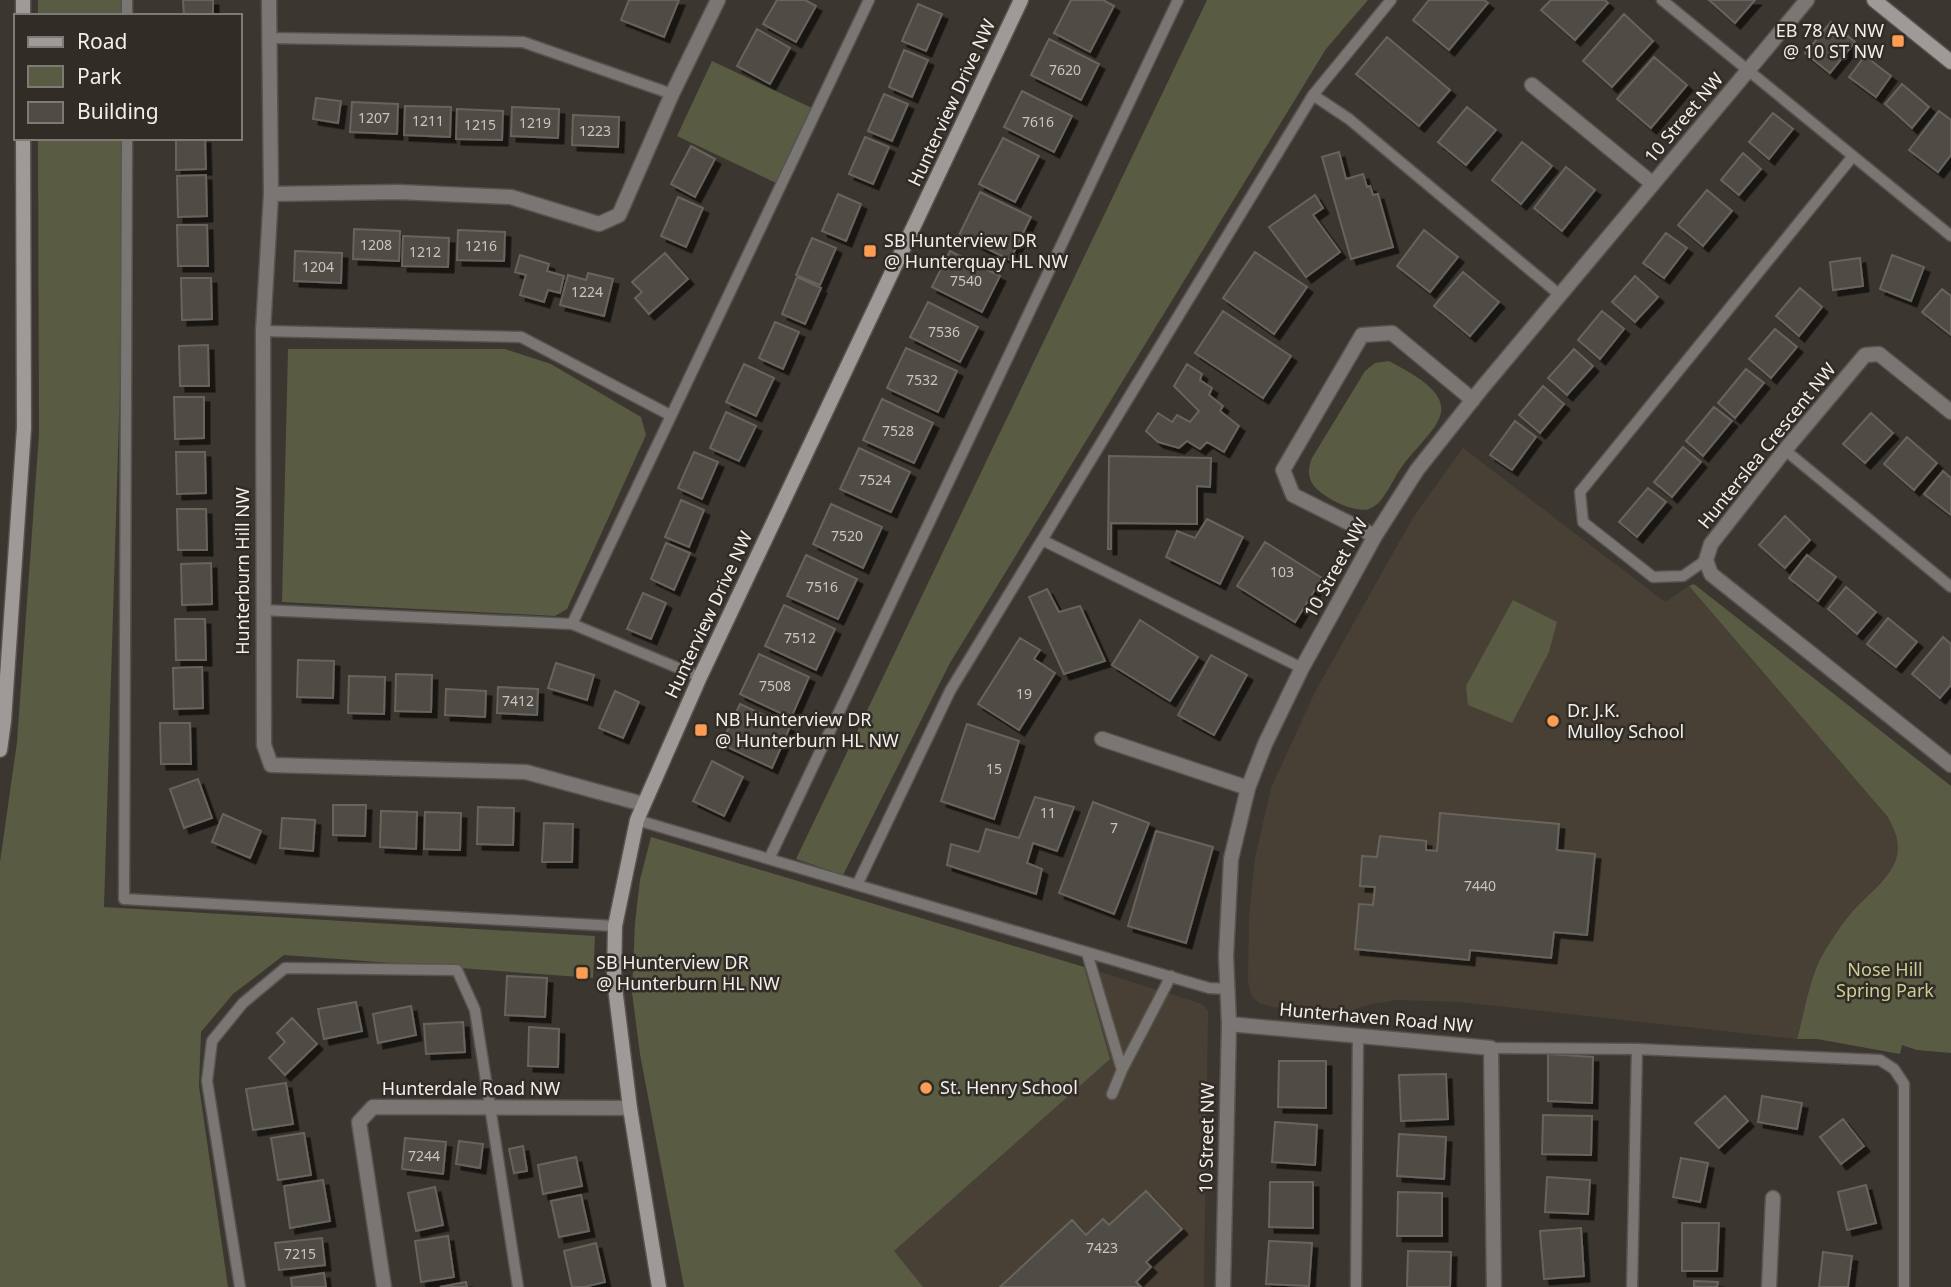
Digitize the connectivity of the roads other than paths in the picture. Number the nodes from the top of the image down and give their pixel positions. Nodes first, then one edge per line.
1 (269, 0) edge
2 (718, 0) edge
3 (869, 0) edge
4 (1021, 0) edge
5 (1178, 0) edge
6 (1391, 0) edge
7 (1661, 0) edge
8 (1807, 0) edge
9 (1874, 0) edge
10 (269, 38) junction
11 (1951, 62) edge
12 (1749, 71) junction
13 (1532, 85) dead end
14 (672, 94) junction
15 (1313, 95) junction
16 (23, 140) edge
17 (127, 140) edge
18 (1853, 156) junction
19 (1653, 184) junction
20 (271, 194) junction
21 (1951, 236) edge
22 (1560, 295) junction
23 (263, 331) junction
24 (1473, 400) junction
25 (1951, 412) edge
26 (670, 415) junction
27 (1785, 450) junction
28 (1375, 536) junction
29 (1042, 540) junction
30 (1706, 560) junction
31 (1951, 587) edge
32 (262, 610) junction
33 (572, 624) junction
34 (1302, 668) junction
35 (700, 677) junction
36 (1102, 739) dead end
37 (0, 750) edge
38 (1951, 765) edge
39 (1248, 788) junction
40 (643, 804) junction
41 (637, 820) junction
42 (769, 859) junction
43 (857, 885) junction
44 (615, 926) junction
45 (1087, 953) junction
46 (1171, 976) junction
47 (1227, 989) junction
48 (1229, 1024) junction
49 (1358, 1036) junction
50 (1491, 1048) junction
51 (1637, 1049) junction
52 (1122, 1069) junction
53 (1112, 1094) dead end
54 (629, 1108) junction
55 (491, 1109) junction
56 (1773, 1198) dead end
57 (240, 1287) edge
58 (384, 1287) edge
59 (518, 1287) edge
60 (659, 1287) edge
61 (1223, 1287) edge
62 (1356, 1287) edge
63 (1494, 1287) edge
64 (1632, 1287) edge
65 (1769, 1287) edge
66 (1904, 1287) edge

1 - 10 street, Hunterburn Hill NW
2 - 14 street
3 - 26 lane
4 - 35 street, Hunterview Drive NW
5 - 42 lane
6 - 15 lane
7 - 12 lane
8 - 12 street, 10 Street NW
9 - 11 street
10 - 14 lane
10 - 20 street, Hunterburn Hill NW
12 - 18 lane
12 - 19 street, 10 Street NW
13 - 19 street
14 - 20 street
15 - 22 lane
15 - 29 lane
16 - 37 street
17 - 44 lane
18 - 21 lane
18 - 30 lane
19 - 22 street, 10 Street NW
20 - 23 street, Hunterburn Hill NW
22 - 24 street, 10 Street NW
23 - 26 lane
23 - 32 street, Hunterburn Hill NW
24 - 28 street, 10 Street NW
24 - 28 street
25 - 27 street, Hunterslea Crescent NW
26 - 33 lane
27 - 30 street, Hunterslea Crescent NW
27 - 31 lane
28 - 34 street, 10 Street NW
29 - 34 lane
29 - 43 lane
30 - 38 street
32 - 33 lane
32 - 40 street, Hunterburn Hill NW
33 - 35 lane
34 - 39 street, 10 Street NW
35 - 40 street, Hunterview Drive NW
36 - 39 street
39 - 47 street, 10 Street NW
40 - 41 street, Hunterview Drive NW
41 - 42 lane
41 - 44 street, Hunterview Drive NW
42 - 43 lane
43 - 45 lane
44 - 54 street, Hunterview Drive NW
45 - 46 lane
45 - 52 lane
46 - 47 lane
46 - 52 lane
47 - 48 street, 10 Street NW
48 - 49 street, Hunterhaven Road NW
48 - 61 street, 10 Street NW
49 - 50 street, Hunterhaven Road NW
49 - 62 lane
50 - 51 lane
50 - 63 street, Hunterhaven Road NW
51 - 64 lane
51 - 66 lane
52 - 53 lane
54 - 55 street, Hunterdale Road NW
54 - 60 street, Hunterview Drive NW
55 - 57 lane
55 - 58 street, Hunterdale Road NW
55 - 59 lane
56 - 65 street

